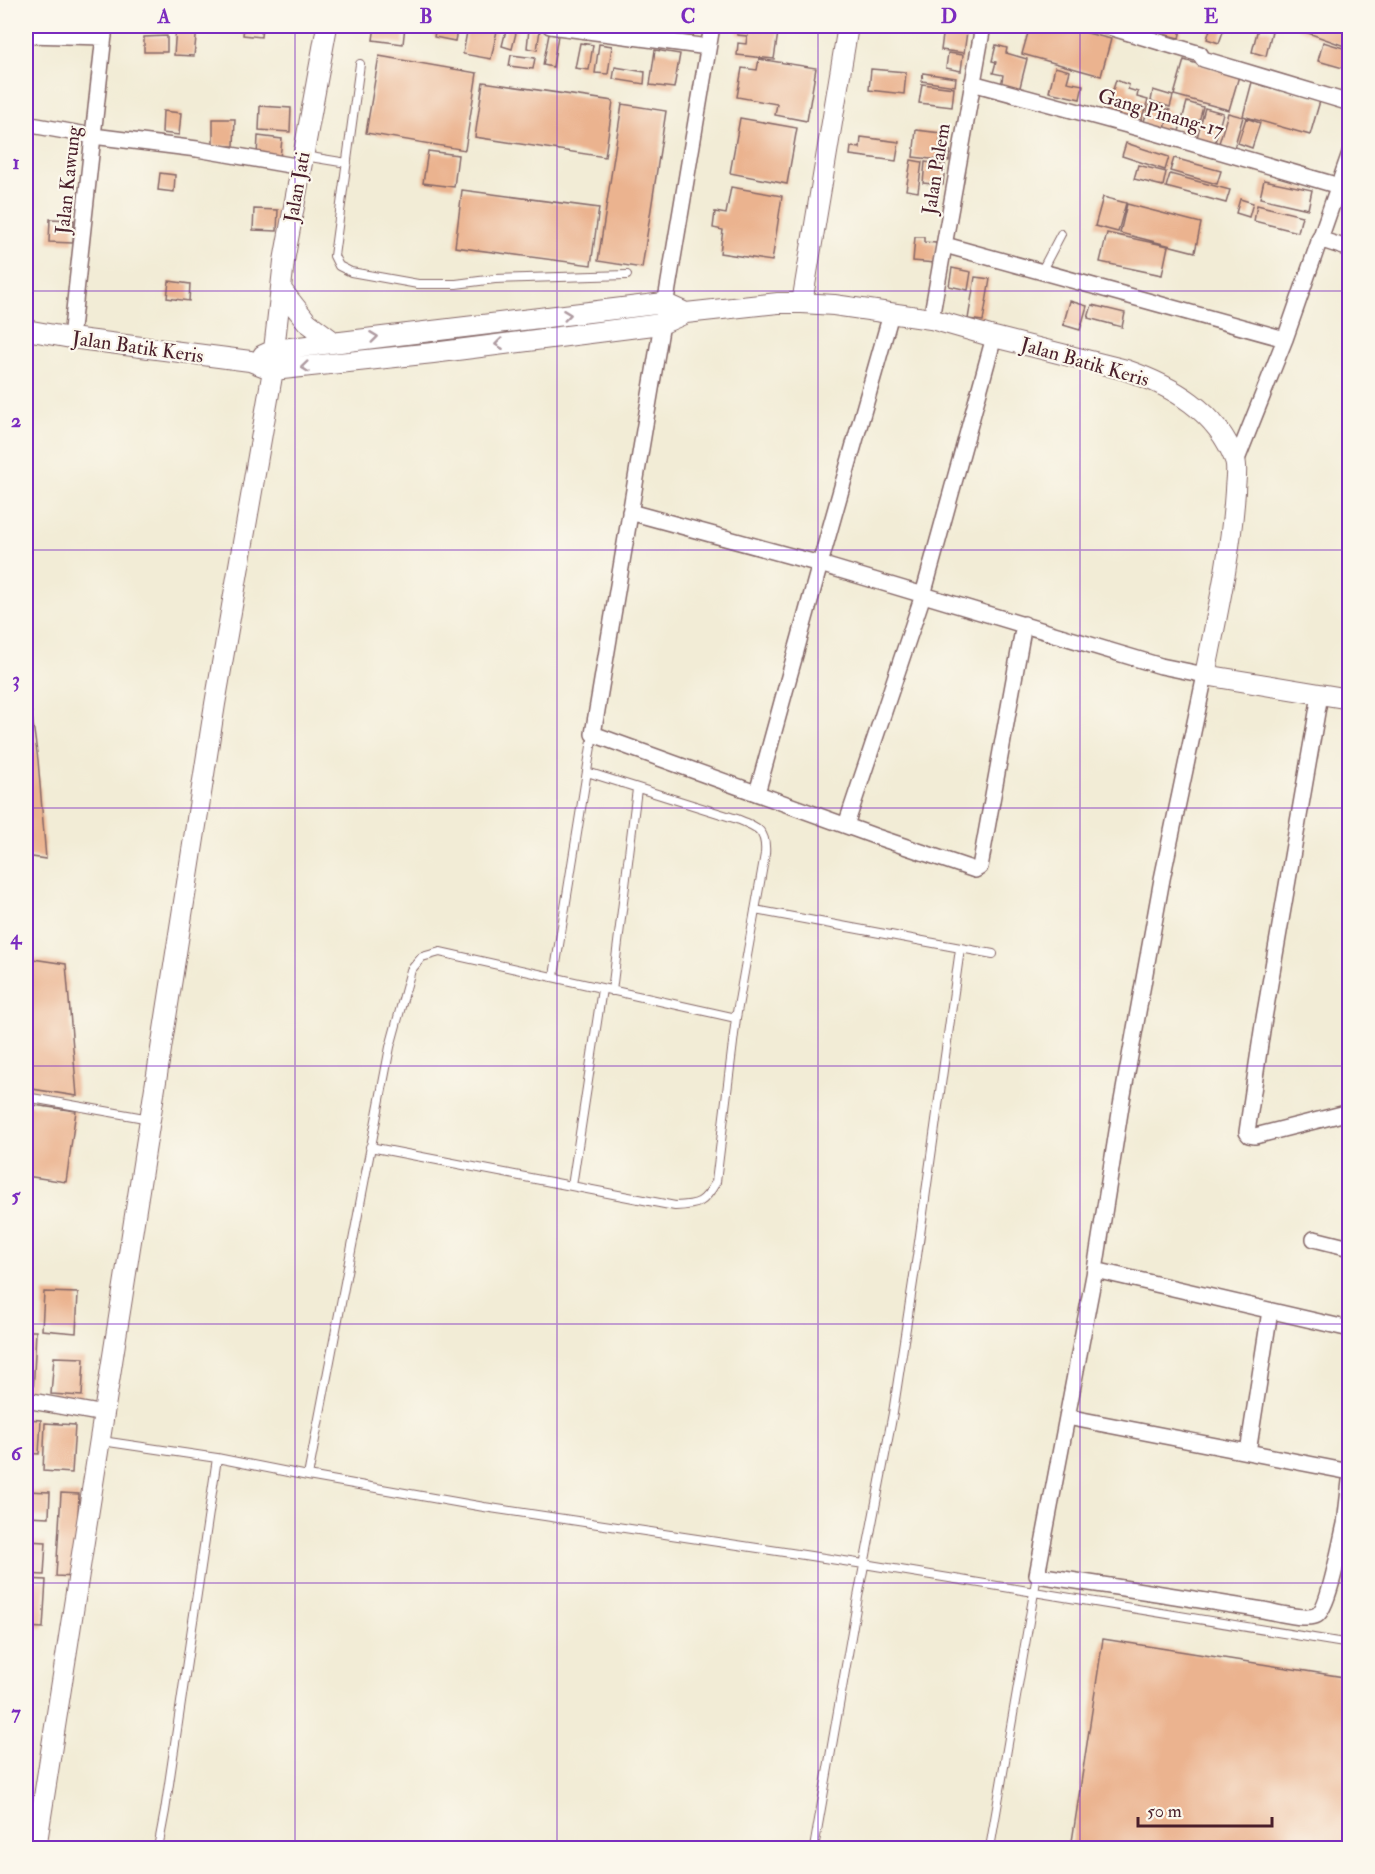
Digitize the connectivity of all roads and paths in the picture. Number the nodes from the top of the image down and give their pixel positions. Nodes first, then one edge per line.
1 (327, 26) edge
2 (550, 26) edge
3 (711, 26) edge
4 (848, 26) edge
5 (983, 26) edge
6 (1106, 26) edge
7 (104, 31) edge
8 (26, 35) edge
9 (708, 47) junction
10 (360, 64) dead end
11 (972, 83) junction
12 (1350, 103) edge
13 (26, 124) edge
14 (93, 136) junction
15 (1350, 153) edge
16 (302, 161) junction
17 (347, 163) junction
18 (1339, 186) junction
19 (1061, 234) dead end
20 (1319, 239) junction
21 (945, 245) junction
22 (1350, 249) edge
23 (1041, 272) junction
24 (627, 275) dead end
25 (281, 289) junction
26 (664, 303) junction
27 (802, 303) junction
28 (686, 313) junction
29 (891, 314) junction
30 (538, 318) junction
31 (931, 319) junction
32 (661, 324) junction
33 (26, 330) edge
34 (430, 330) junction
35 (994, 337) junction
36 (71, 338) junction
37 (540, 339) junction
38 (1285, 339) junction
39 (334, 342) junction
40 (274, 350) junction
41 (433, 353) junction
42 (250, 361) junction
43 (273, 370) junction
44 (1236, 462) junction
45 (630, 512) junction
46 (820, 564) junction
47 (923, 595) junction
48 (1024, 624) junction
49 (1205, 675) junction
50 (1320, 695) junction
51 (1350, 699) edge
52 (593, 734) junction
53 (587, 772) junction
54 (637, 789) junction
55 (757, 793) junction
56 (846, 825) junction
57 (754, 910) junction
58 (960, 949) junction
59 (993, 954) dead end
60 (554, 976) junction
61 (602, 989) junction
62 (612, 991) junction
63 (736, 1018) junction
64 (26, 1097) edge
65 (1350, 1112) edge
66 (151, 1119) junction
67 (370, 1148) junction
68 (572, 1186) junction
69 (1314, 1239) dead end
70 (1350, 1248) edge
71 (1095, 1270) junction
72 (1270, 1311) junction
73 (1350, 1329) edge
74 (26, 1400) edge
75 (104, 1414) junction
76 (1067, 1417) junction
77 (100, 1441) junction
78 (1248, 1452) junction
79 (217, 1458) junction
80 (1350, 1472) edge
81 (308, 1476) junction
82 (1350, 1481) edge
83 (1347, 1524) edge
84 (864, 1564) junction
85 (1037, 1575) junction
86 (1034, 1591) junction
87 (1184, 1597) junction
88 (1181, 1616) junction
89 (1350, 1644) edge
90 (36, 1848) edge
91 (158, 1848) edge
92 (814, 1848) edge
93 (990, 1848) edge

1 - 16 street, Jalan Jati
2 - 9 street
3 - 9 street
4 - 27 street
5 - 11 street, Jalan Palem
6 - 12 street
7 - 8 street
7 - 14 street, Jalan Kawung
9 - 26 street
10 - 17 lane
11 - 18 street, Gang Pinang-17
11 - 21 street, Jalan Palem
13 - 14 street
14 - 16 street
14 - 36 street, Jalan Kawung
15 - 18 street
16 - 17 lane
16 - 25 street, Jalan Jati
17 - 24 lane
18 - 20 street
19 - 23 lane
20 - 22 street
20 - 38 street
21 - 23 street
21 - 31 street, Jalan Palem
23 - 38 street
25 - 39 street
25 - 40 street, Jalan Jati
26 - 28 street
30 -> 26 street
26 - 32 street
27 - 28 street, Jalan Batik Keris
27 - 29 street, Jalan Batik Keris
28 - 32 street
29 - 31 street, Jalan Batik Keris
29 - 46 street
30 - 34 street
30 - 37 street
31 - 35 street, Jalan Batik Keris
32 - 37 street
32 - 45 street
33 - 36 street, Jalan Batik Keris
39 -> 34 street
34 - 41 street
35 - 44 street, Jalan Batik Keris
35 - 47 street
36 - 42 street, Jalan Batik Keris
37 -> 41 street
38 - 44 street
39 - 40 street
40 - 42 street
40 - 43 street, Jalan Jati
41 -> 43 street
42 - 43 street, Jalan Batik Keris
43 - 66 street, Jalan Jati
44 - 49 street
45 - 46 street
45 - 52 street
46 - 47 street
46 - 55 street
47 - 48 street
47 - 56 street
48 - 49 street
48 - 56 street
49 - 50 street
49 - 71 street
50 - 51 street
50 - 65 street
52 - 53 lane
52 - 55 street
53 - 54 lane
53 - 60 lane
54 - 57 lane
54 - 62 lane
55 - 56 street
57 - 58 lane
57 - 63 lane
58 - 59 lane
58 - 84 lane
60 - 61 lane
60 - 67 lane
61 - 62 lane
61 - 68 lane
62 - 63 lane
63 - 68 lane
64 - 66 lane
66 - 75 street, Jalan Jati
67 - 68 lane
67 - 81 lane
69 - 70 street
71 - 72 street
71 - 76 street
72 - 73 street
72 - 78 street
74 - 75 street
75 - 77 street, Jalan Jati
76 - 78 street
76 - 85 street
77 - 79 lane
77 - 90 street, Jalan Jati
78 - 80 street
79 - 81 lane
79 - 91 lane
81 - 84 lane
82 - 83 street
83 - 87 street
84 - 86 lane
84 - 92 lane
85 - 86 lane
85 - 87 street
86 - 88 lane
86 - 93 lane
87 - 88 lane
88 - 89 lane

